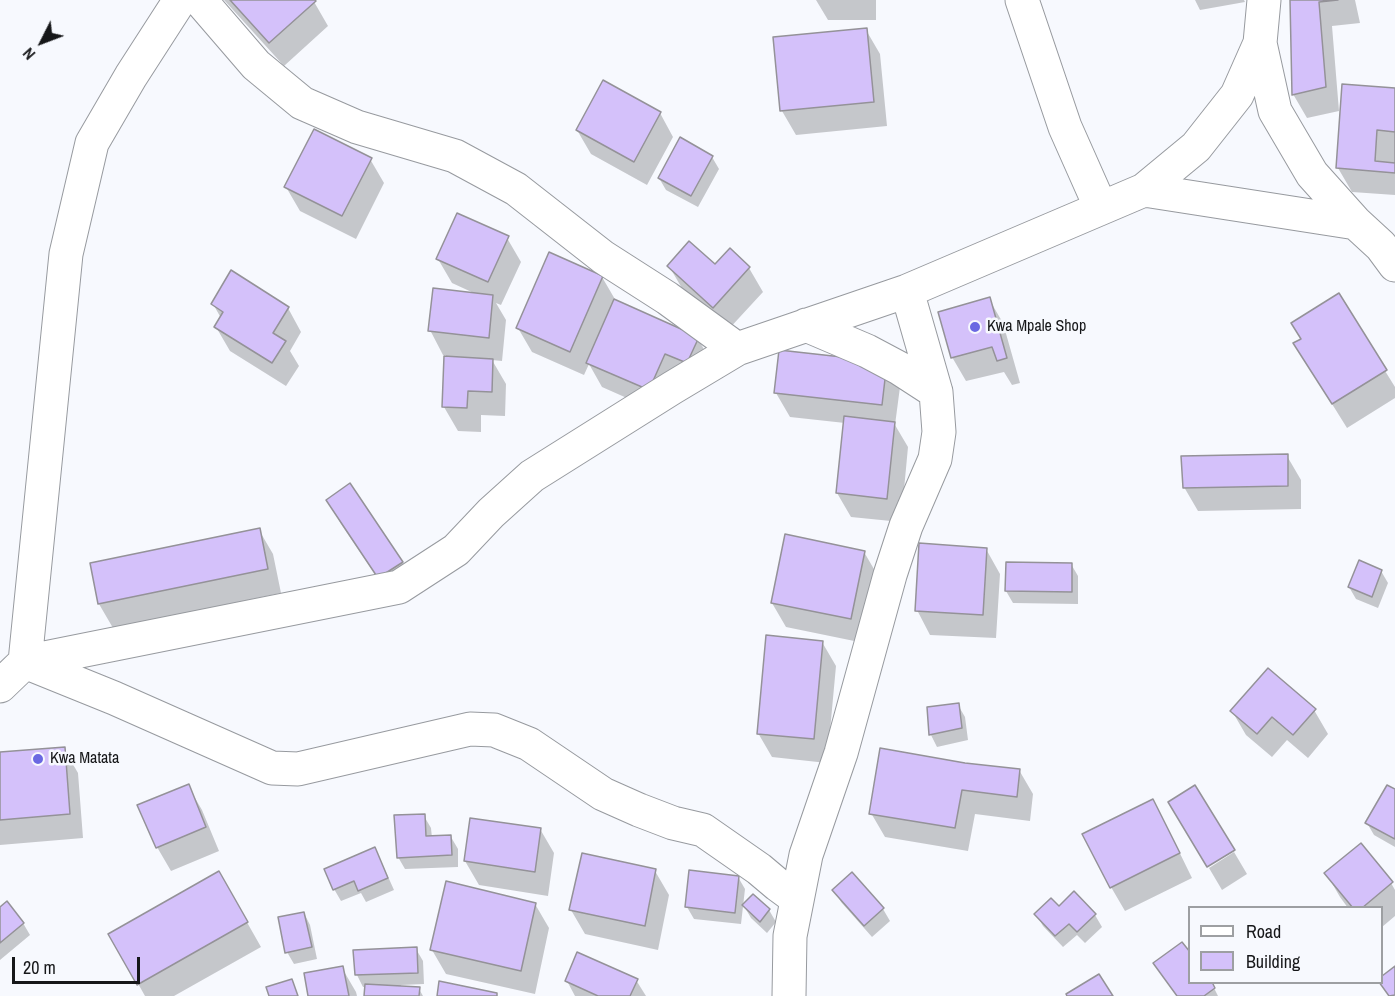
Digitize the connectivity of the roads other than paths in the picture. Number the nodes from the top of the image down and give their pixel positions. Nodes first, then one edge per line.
1 (180, 0) edge
2 (200, 0) edge
3 (1022, 0) edge
4 (1264, 0) edge
5 (1260, 43) junction
6 (1144, 189) junction
7 (1101, 208) junction
8 (1356, 223) junction
9 (1395, 265) edge
10 (907, 291) junction
11 (806, 325) junction
12 (737, 349) junction
13 (936, 392) junction
14 (25, 662) junction
15 (0, 686) edge
16 (797, 899) junction
17 (789, 996) edge

1 - 14 street
2 - 12 street
3 - 7 street
4 - 5 street
5 - 6 street
5 - 8 street
6 - 7 street
6 - 8 street
7 - 10 street
8 - 9 street
10 - 11 street
10 - 13 street
11 - 12 street
11 - 13 street
12 - 14 street
13 - 16 street
14 - 15 street
14 - 16 street
16 - 17 street

